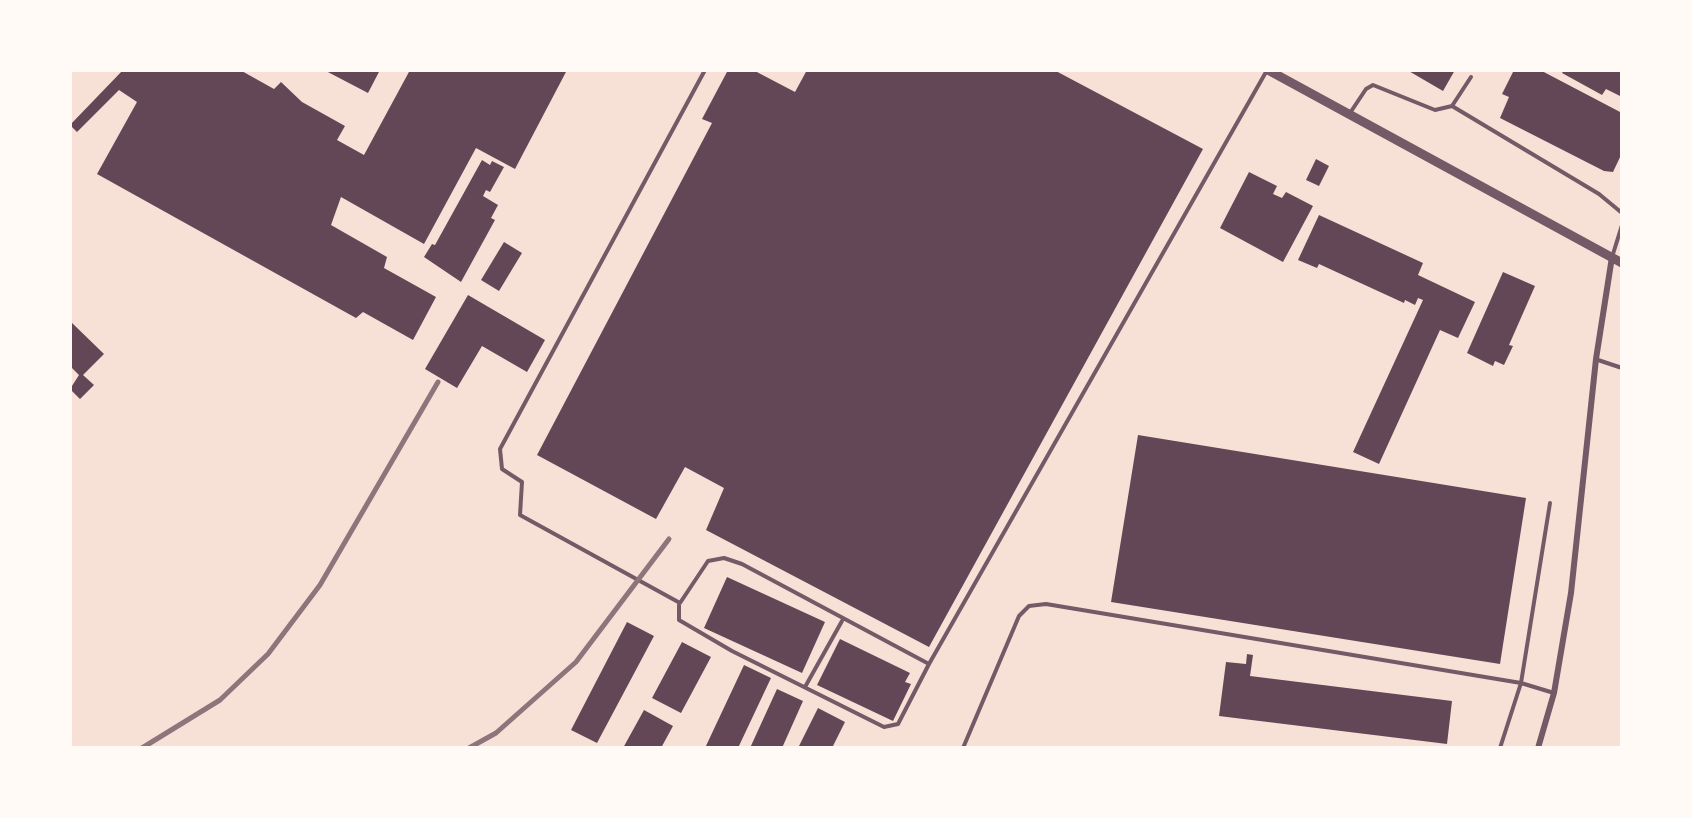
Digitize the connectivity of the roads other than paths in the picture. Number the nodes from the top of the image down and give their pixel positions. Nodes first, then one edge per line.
1 (704, 70) edge
2 (1268, 70) edge
3 (1471, 77) dead end
4 (1452, 106) junction
5 (1350, 113) junction
6 (1622, 213) edge
7 (1622, 225) edge
8 (1617, 260) edge
9 (1596, 359) junction
10 (1622, 368) edge
11 (1550, 504) dead end
12 (680, 603) junction
13 (842, 620) junction
14 (929, 664) junction
15 (1522, 683) junction
16 (806, 687) junction
17 (1554, 693) junction
18 (963, 748) edge
19 (1500, 748) edge
20 (1538, 748) edge

1 - 12 lane
2 - 5 street
2 - 14 lane
3 - 4 lane
4 - 5 lane
4 - 6 lane
5 - 8 street
7 - 8 lane
8 - 9 street
9 - 10 lane
9 - 17 street
11 - 15 lane
12 - 13 lane
12 - 16 lane
13 - 14 lane
13 - 16 lane
14 - 16 lane
15 - 17 lane
15 - 18 lane
15 - 19 lane
17 - 20 street

